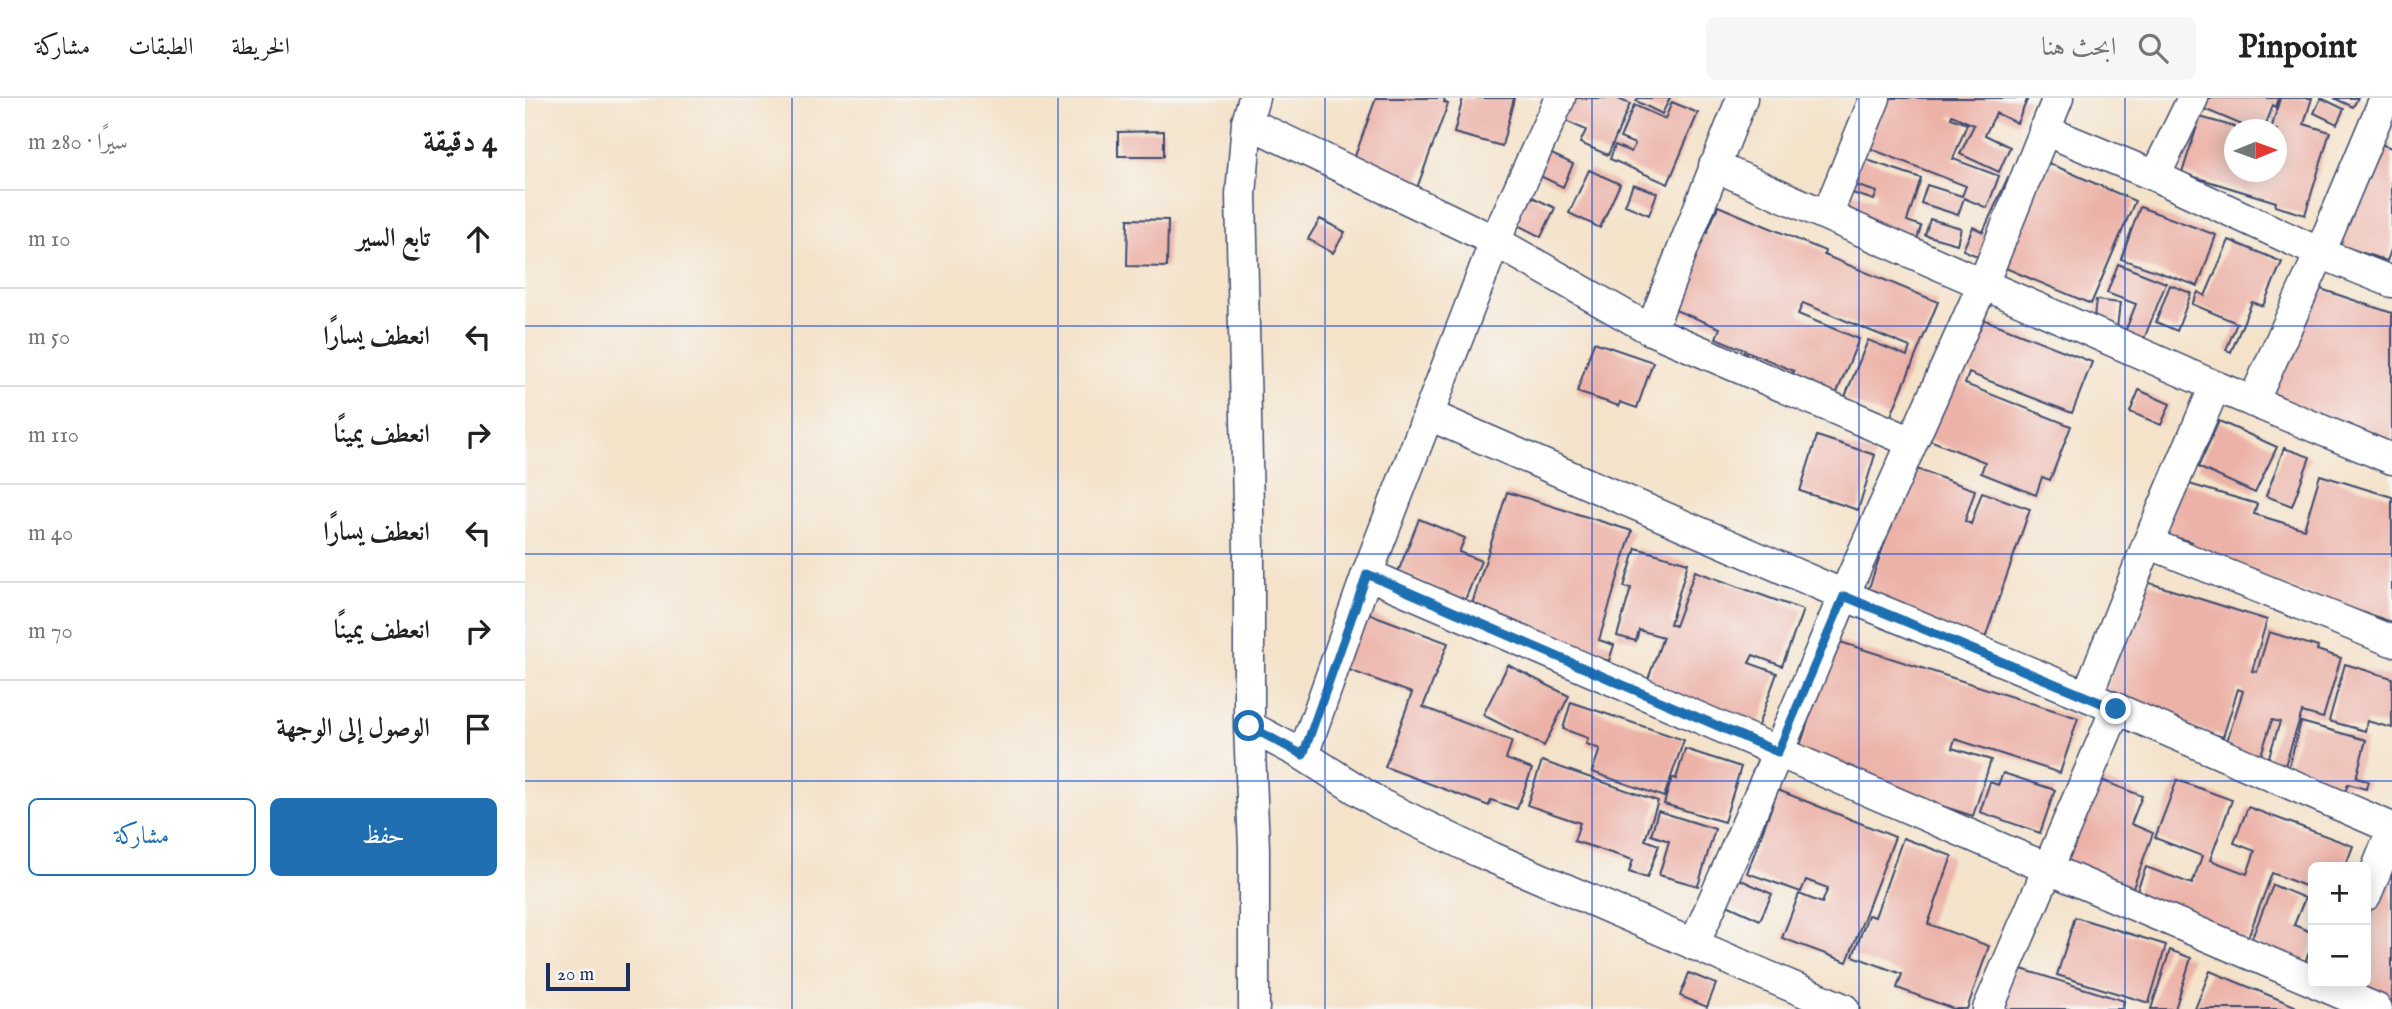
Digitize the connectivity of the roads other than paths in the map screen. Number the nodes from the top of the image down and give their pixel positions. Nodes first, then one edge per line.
1 (1560, 98) edge
2 (1742, 98) edge
3 (1875, 98) edge
4 (2058, 98) edge
5 (2193, 98) edge
6 (2385, 98) edge
7 (1250, 110) edge
8 (2044, 130) junction
9 (1714, 166) junction
10 (2155, 176) junction
11 (1827, 215) junction
12 (1495, 241) junction
13 (2320, 253) junction
14 (2392, 282) edge
15 (1983, 284) junction
16 (1651, 330) junction
17 (2215, 386) junction
18 (2253, 402) junction
19 (1429, 415) junction
20 (1912, 442) junction
21 (2392, 459) edge
22 (2148, 543) junction
23 (1367, 574) junction
24 (1844, 596) junction
25 (2392, 641) edge
26 (2087, 696) junction
27 (2116, 709) junction
28 (1249, 726) junction
29 (1778, 752) junction
30 (1303, 755) junction
31 (2392, 829) edge
32 (2049, 869) junction
33 (2371, 882) edge
34 (1694, 945) junction
35 (2322, 989) edge
36 (1254, 1009) edge
37 (1844, 1009) edge
38 (1988, 1009) edge
39 (2377, 1009) edge

1 - 12 street
2 - 9 street
3 - 11 street
4 - 8 street
5 - 10 street
6 - 13 street
7 - 12 street
7 - 28 street
8 - 10 street
8 - 15 street
9 - 11 street
9 - 16 street
10 - 13 street
11 - 15 street
12 - 16 street
12 - 19 street
13 - 14 street
13 - 18 street
15 - 17 street
15 - 20 street
16 - 20 street
17 - 18 street
17 - 22 street
18 - 21 street
19 - 23 street
19 - 24 street
20 - 24 street
22 - 25 street
22 - 26 street
23 - 29 street
23 - 30 street
24 - 26 street
24 - 29 street
26 - 27 street
27 - 31 street
27 - 32 street
28 - 30 street
28 - 36 street
29 - 32 street
29 - 34 street
30 - 34 street
31 - 33 street
32 - 35 street
32 - 38 street
34 - 37 street
35 - 39 street

